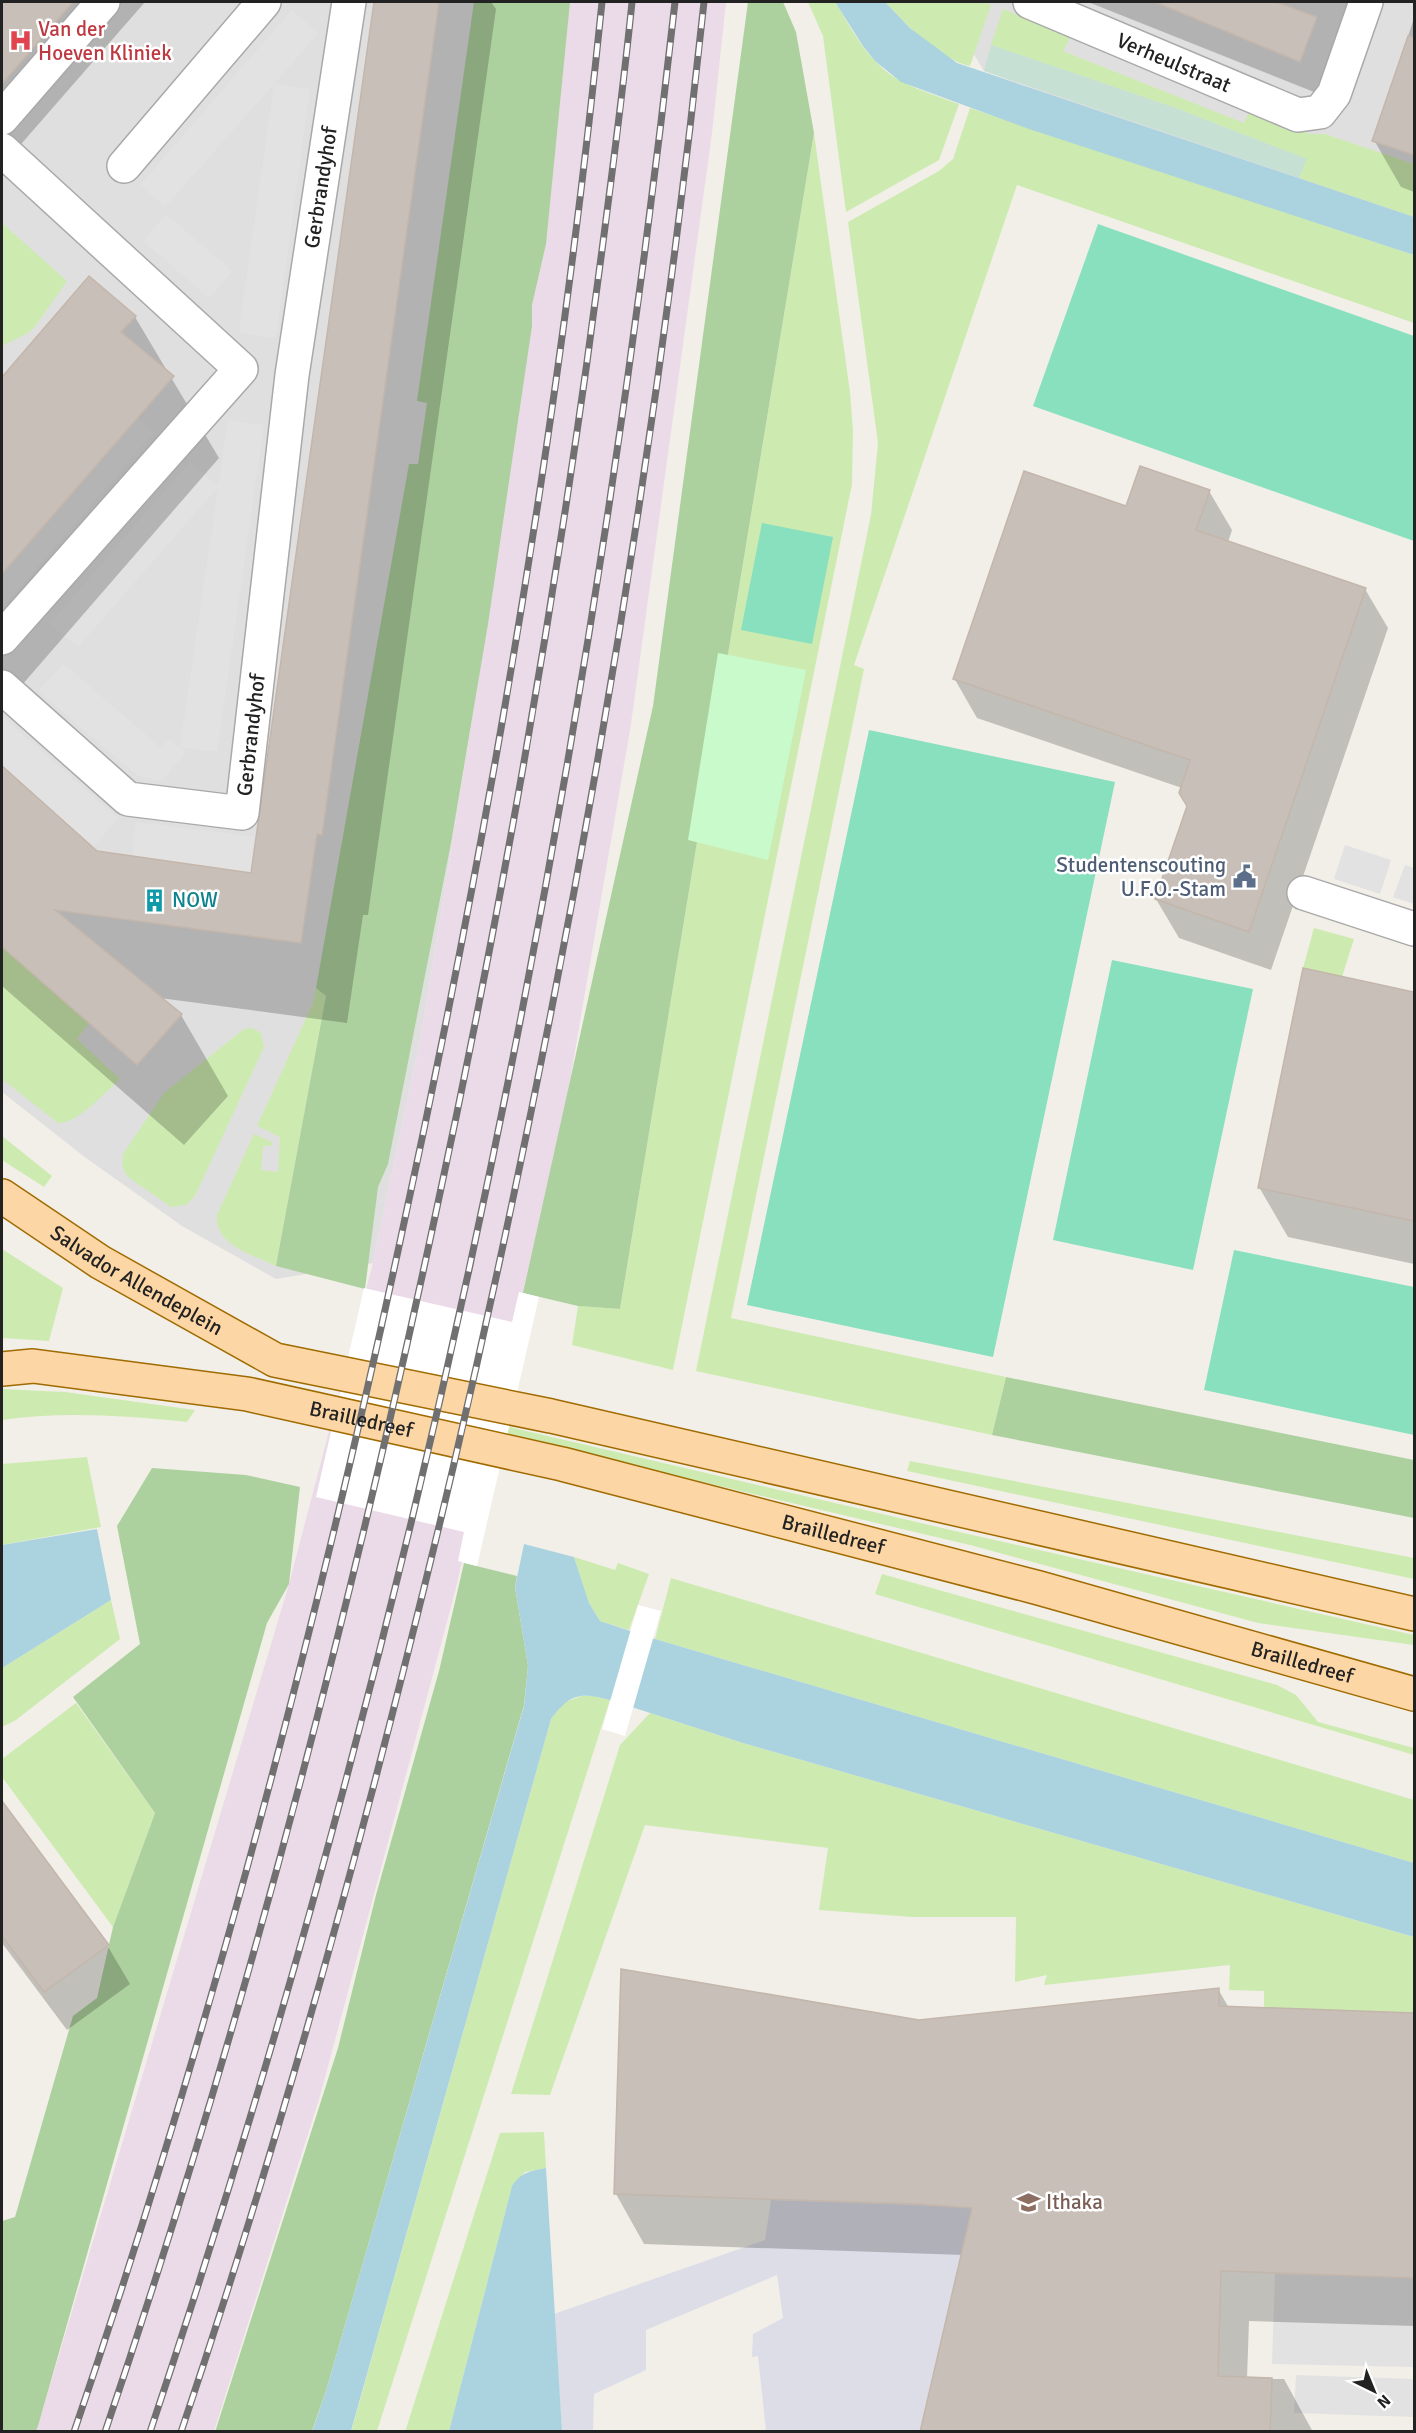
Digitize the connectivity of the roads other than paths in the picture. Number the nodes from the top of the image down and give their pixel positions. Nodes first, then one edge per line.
1 (103, 2) edge
2 (264, 2) edge
3 (349, 2) edge
4 (1030, 2) edge
5 (1366, 2) edge
6 (2, 118) edge
7 (2, 150) edge
8 (124, 165) dead end
9 (241, 369) junction
10 (292, 375) junction
11 (2, 638) edge
12 (2, 687) edge
13 (1305, 893) dead end
14 (1414, 929) edge
15 (2, 1196) edge
16 (275, 1360) joint
17 (2, 1368) edge
18 (1414, 1614) edge
19 (1414, 1694) edge

1 - 6 street
2 - 8 street
3 - 10 street, Gerbrandyhof
4 - 5 street, Verheulstraat
7 - 9 street
9 - 10 street
9 - 11 street
10 - 12 street, Gerbrandyhof
13 - 14 street
15 - 16 main road, Salvador Allendeplein
16 - 18 main road, Brailledreef
17 - 19 main road, Brailledreef

